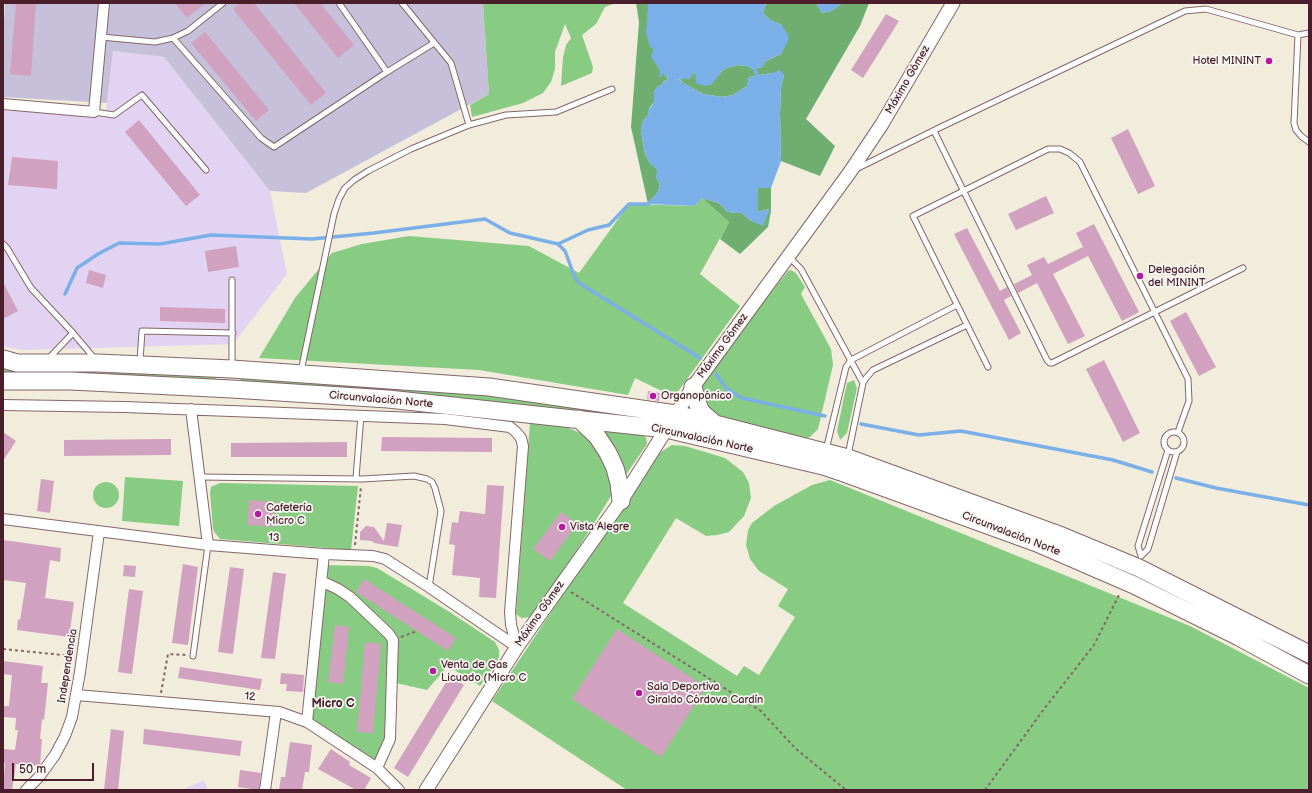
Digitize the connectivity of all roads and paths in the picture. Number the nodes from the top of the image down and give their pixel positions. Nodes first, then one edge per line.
1 (104, 3) edge
2 (223, 3) edge
3 (338, 3) edge
4 (402, 3) edge
5 (953, 3) edge
6 (1309, 33) edge
7 (1298, 35) junction
8 (101, 36) junction
9 (173, 38) junction
10 (434, 43) junction
11 (387, 72) junction
12 (612, 90) dead end
13 (3, 104) edge
14 (94, 112) junction
15 (469, 125) junction
16 (934, 131) junction
17 (1309, 142) edge
18 (206, 170) dead end
19 (850, 172) junction
20 (964, 191) junction
21 (3, 244) edge
22 (788, 257) junction
23 (1243, 268) dead end
24 (232, 280) dead end
25 (957, 305) junction
26 (1154, 312) junction
27 (967, 325) junction
28 (233, 332) junction
29 (73, 333) junction
30 (3, 359) edge
31 (851, 360) junction
32 (45, 363) junction
33 (98, 363) junction
34 (140, 365) junction
35 (988, 367) dead end
36 (232, 369) junction
37 (300, 374) junction
38 (3, 381) edge
39 (98, 382) junction
40 (864, 384) junction
41 (693, 387) junction
42 (232, 389) junction
43 (3, 405) edge
44 (191, 409) junction
45 (676, 414) junction
46 (361, 415) junction
47 (579, 419) junction
48 (715, 424) junction
49 (666, 429) junction
50 (1178, 432) junction
51 (1168, 450) junction
52 (1177, 452) junction
53 (824, 459) junction
54 (846, 465) junction
55 (200, 477) junction
56 (359, 478) junction
57 (621, 501) junction
58 (3, 519) edge
59 (99, 532) junction
60 (208, 545) junction
61 (324, 554) junction
62 (354, 556) junction
63 (1140, 562) junction
64 (321, 581) junction
65 (1130, 583) junction
66 (561, 585) junction
67 (429, 587) junction
68 (417, 631) dead end
69 (393, 640) junction
70 (517, 647) junction
71 (3, 649) edge
72 (1309, 654) edge
73 (193, 656) joint
74 (82, 657) junction
75 (1309, 675) edge
76 (76, 695) junction
77 (160, 702) junction
78 (276, 712) junction
79 (306, 722) junction
80 (377, 768) junction
81 (26, 790) edge
82 (265, 790) edge
83 (399, 790) edge
84 (426, 790) edge
85 (846, 790) edge
86 (985, 790) edge

1 - 8 street
2 - 9 lane
3 - 11 lane
4 - 10 lane
5 - 19 street, Máximo Gómez
6 - 7 lane
7 - 16 lane
7 - 17 lane
8 - 9 lane
8 - 14 street
9 - 11 lane
10 - 11 lane
10 - 15 lane
12 - 15 lane
13 - 14 street
14 - 18 lane
15 - 37 lane
16 - 19 lane
16 - 20 lane
19 - 22 street, Máximo Gómez
20 - 25 lane
20 - 26 lane
20 - 26 lane
21 - 29 lane
22 - 31 lane
22 - 41 street, Máximo Gómez
23 - 26 lane
24 - 28 lane
25 - 27 lane
25 - 31 lane
26 - 50 lane
27 - 35 lane
27 - 40 lane
28 - 34 lane
28 - 36 lane
29 - 32 lane
29 - 33 lane
30 - 32 highway, Circunvalación Norte
31 - 40 lane
31 - 53 lane
32 - 33 highway, Circunvalación Norte
33 - 34 highway, Circunvalación Norte
33 - 39 highway
34 - 36 highway, Circunvalación Norte
36 - 37 highway, Circunvalación Norte
36 - 42 highway
37 - 45 highway, Circunvalación Norte
38 - 39 highway, Circunvalación Norte
39 - 42 highway, Circunvalación Norte
40 - 54 lane
41 - 45 street, Máximo Gómez
41 - 48 highway
42 - 47 highway, Circunvalación Norte
43 - 44 street
44 - 46 street
44 - 55 street
45 - 48 highway, Circunvalación Norte
45 - 49 street, Máximo Gómez
46 - 56 lane
46 - 70 street
47 - 49 highway, Circunvalación Norte
47 - 57 highway
48 - 53 highway, Circunvalación Norte
49 - 53 highway, Circunvalación Norte
49 - 57 street, Máximo Gómez
50 - 51 lane
50 - 52 lane
51 - 52 lane
51 - 63 lane
52 - 63 lane
53 - 54 highway, Circunvalación Norte
54 - 63 highway, Circunvalación Norte
54 - 65 highway, Circunvalación Norte
55 - 56 lane
55 - 60 street
56 - 62 path
56 - 67 lane
57 - 66 street, Máximo Gómez
58 - 59 street, 13
59 - 60 street, 13
59 - 74 street, Independencia
60 - 61 street, 13
60 - 73 lane
61 - 62 street, 13
61 - 64 street
62 - 67 street, 13
63 - 65 highway
63 - 72 highway, Circunvalación Norte
64 - 69 street
64 - 79 street
65 - 75 highway, Circunvalación Norte
65 - 86 path
66 - 70 street, Máximo Gómez
66 - 85 path
67 - 70 street, 13
68 - 69 path
69 - 80 street
70 - 84 street, Máximo Gómez
71 - 74 path
73 - 77 path
74 - 76 street, Independencia
76 - 77 street, 12
76 - 81 street, Independencia
77 - 78 street, 12
78 - 79 street, 12
78 - 82 street
79 - 80 street, 12
80 - 83 street, 12

